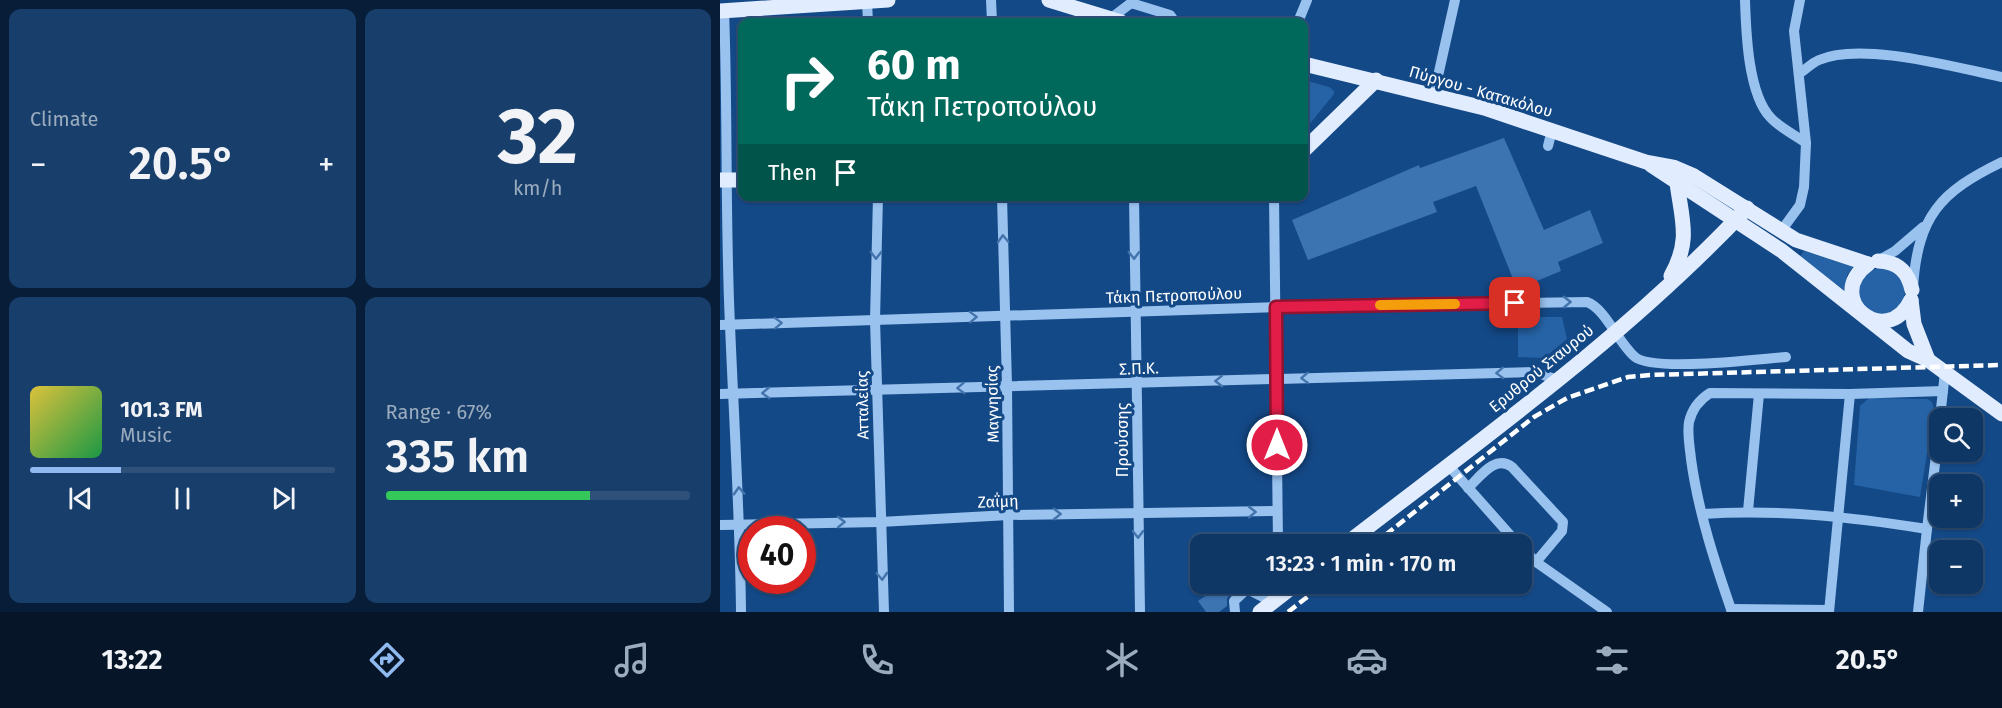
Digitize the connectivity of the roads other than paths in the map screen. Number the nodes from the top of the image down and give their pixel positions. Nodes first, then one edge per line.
1 (888, 0) edge
2 (991, 0) edge
3 (1307, 0) edge
4 (1455, 0) edge
5 (1745, 0) edge
6 (1800, 0) edge
7 (1058, 1) edge
8 (867, 2) junction
9 (775, 4) edge
10 (722, 10) edge
11 (868, 18) edge
12 (992, 18) edge
13 (1106, 18) edge
14 (1118, 18) edge
15 (1172, 18) edge
16 (1300, 18) edge
17 (1308, 65) edge
18 (1800, 73) junction
19 (2002, 77) edge
20 (1376, 80) junction
21 (1434, 94) junction
22 (1552, 130) junction
23 (1806, 143) junction
24 (1308, 146) edge
25 (1548, 146) dead end
26 (1646, 162) junction
27 (2002, 162) edge
28 (723, 180) edge
29 (1677, 183) junction
30 (878, 201) edge
31 (1002, 201) edge
32 (1134, 201) edge
33 (1274, 201) edge
34 (1742, 214) junction
35 (1926, 224) junction
36 (1781, 231) junction
37 (1873, 262) junction
38 (1662, 291) junction
39 (1912, 295) junction
40 (1276, 307) junction
41 (1135, 311) junction
42 (1864, 315) junction
43 (1005, 316) junction
44 (875, 320) junction
45 (725, 325) edge
46 (1614, 332) junction
47 (1786, 357) dead end
48 (1928, 360) junction
49 (1945, 372) junction
50 (1277, 379) junction
51 (1557, 380) junction
52 (1137, 383) junction
53 (1007, 386) junction
54 (877, 390) junction
55 (1943, 391) junction
56 (720, 394) edge
57 (734, 394) junction
58 (1759, 394) junction
59 (1850, 394) junction
60 (1941, 408) edge
61 (2002, 414) edge
62 (1935, 462) edge
63 (1448, 465) junction
64 (1468, 488) junction
65 (1277, 511) junction
66 (1748, 511) junction
67 (1138, 513) junction
68 (1702, 514) junction
69 (1009, 515) junction
70 (1838, 515) junction
71 (740, 516) edge
72 (880, 522) junction
73 (816, 523) edge
74 (738, 524) edge
75 (720, 525) edge
76 (1927, 529) junction
77 (1278, 534) edge
78 (1359, 534) edge
79 (1509, 534) edge
80 (1532, 558) edge
81 (1536, 562) junction
82 (741, 594) edge
83 (1242, 594) edge
84 (1277, 594) edge
85 (1732, 610) edge
86 (1829, 611) edge
87 (741, 612) edge
88 (884, 612) edge
89 (1010, 612) edge
90 (1140, 612) edge
91 (1235, 612) edge
92 (1260, 612) edge
93 (1607, 612) edge
94 (1918, 612) edge

1 - 8 main road
2 - 12 street
3 - 16 street
4 - 21 street
5 - 23 street
6 - 18 street
7 - 13 main road
8 - 9 main road
8 - 11 street
9 - 10 main road
10 - 28 street
14 - 15 street
17 - 20 main road, Πύργου - Κατακόλου
18 - 19 street
18 - 23 street
20 - 21 main road, Πύργου - Κατακόλου
20 - 24 main road
21 - 22 main road, Πύργου - Κατακόλου
22 - 25 street
22 - 26 main road, Πύργου - Κατακόλου
23 - 36 street
26 - 29 main road, Πύργου - Κατακόλου
26 - 34 main road, Πύργου - Κατακόλου
27 - 35 street
28 - 45 street
29 - 34 main road, Πύργου - Κατακόλου
29 - 38 main road
30 -> 44 street, Ατταλείας
43 -> 31 street, Μαγνησίας
32 -> 41 street, Προύσσης
33 - 40 street
34 - 36 main road, Πύργου - Κατακόλου
34 - 38 main road, Ερυθρού Σταυρού
34 - 42 main road, Πύργου - Κατακόλου
35 - 37 street
35 - 39 street
36 - 37 main road, Πύργου - Κατακόλου
37 - 39 main road, Πύργου - Κατακόλου
37 - 42 main road, Πύργου - Κατακόλου
38 - 46 main road, Ερυθρού Σταυρού
39 - 42 main road, Πύργου - Κατακόλου
39 - 48 main road, Πύργου - Κατακόλου
40 - 41 street, Τάκη Πετροπούλου
40 -> 46 street, Τάκη Πετροπούλου
40 - 50 street
41 - 43 street, Τάκη Πετροπούλου
41 - 52 street, Προύσσης
42 - 48 main road, Πύργου - Κατακόλου
44 -> 43 street, Τάκη Πετροπούλου
43 - 53 street, Μαγνησίας
45 -> 44 street, Τάκη Πετροπούλου
44 - 54 street, Ατταλείας
45 - 57 street
46 - 47 street, Τάκη Πετροπούλου
46 - 51 main road, Ερυθρού Σταυρού
48 - 49 main road, Πύργου - Κατακόλου
49 - 55 street
49 - 61 main road, Πύργου - Κατακόλου
51 -> 50 street, Σ.Π.Κ.
50 -> 52 street, Σ.Π.Κ.
50 - 65 street
51 - 63 main road, Ερυθρού Σταυρού
52 - 53 street, Σ.Π.Κ.
52 - 67 street, Προύσσης
53 -> 54 street, Σ.Π.Κ.
53 - 69 street, Μαγνησίας
54 -> 57 street, Σ.Π.Κ.
54 - 72 street, Ατταλείας
55 - 59 street
55 - 60 street
56 - 57 street, Σ.Π.Κ.
71 -> 57 street
58 - 59 street
58 - 66 street
58 - 68 street
59 - 70 street
62 - 76 street
63 - 64 street
63 - 78 main road, Ερυθρού Σταυρού
64 - 79 street
64 - 81 street
67 -> 65 street, Ζαΐμη
65 - 77 street
66 - 68 street
66 - 70 street
69 -> 67 street, Ζαΐμη
67 -> 90 street, Προύσσης
68 - 85 street
69 - 72 street, Ζαΐμη
69 - 89 street, Μαγνησίας
70 - 76 street
70 - 86 street
73 -> 72 street, Ζαΐμη
72 -> 88 street, Ατταλείας
74 - 75 street, Ζαΐμη
76 - 94 street
80 - 81 street
81 - 93 street
82 - 87 street
83 - 91 street
84 - 92 main road
85 - 86 street

